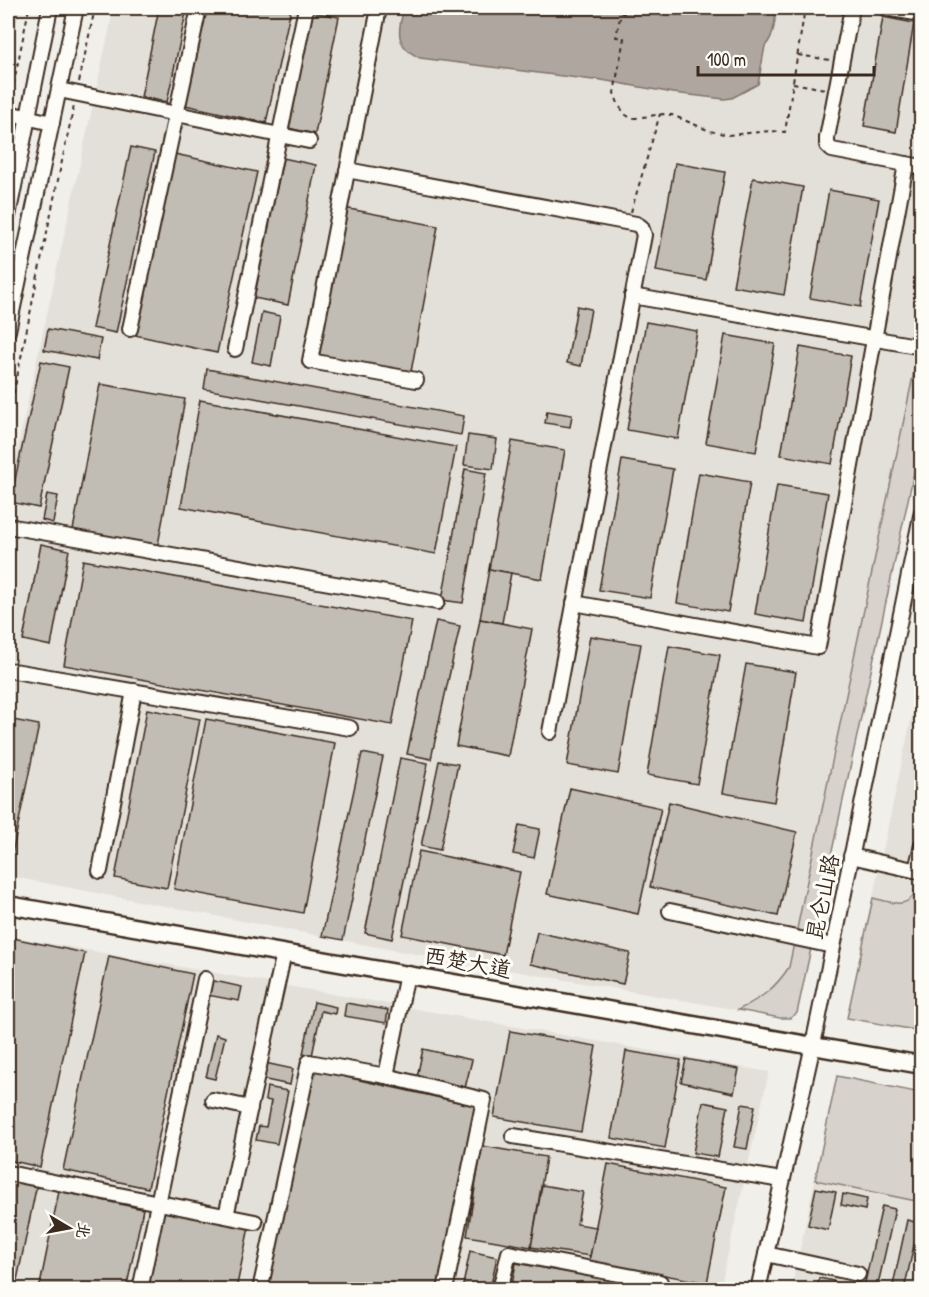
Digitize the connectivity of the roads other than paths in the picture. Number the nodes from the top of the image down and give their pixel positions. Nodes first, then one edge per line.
1 (50, 8) edge
2 (76, 8) edge
3 (199, 8) edge
4 (306, 8) edge
5 (379, 8) edge
6 (852, 8) edge
7 (885, 8) edge
8 (921, 14) edge
9 (59, 90) junction
10 (8, 113) edge
11 (176, 114) junction
12 (29, 118) junction
13 (52, 123) junction
14 (280, 135) junction
15 (309, 141) dead end
16 (906, 164) junction
17 (921, 167) edge
18 (347, 170) junction
19 (10, 192) edge
20 (36, 198) junction
21 (8, 216) edge
22 (632, 296) junction
23 (130, 329) dead end
24 (8, 331) edge
25 (874, 338) junction
26 (921, 347) edge
27 (235, 349) dead end
28 (416, 381) dead end
29 (921, 511) edge
30 (8, 526) edge
31 (437, 602) dead end
32 (574, 603) junction
33 (8, 670) edge
34 (134, 691) junction
35 (350, 728) dead end
36 (549, 732) dead end
37 (921, 844) edge
38 (851, 856) junction
39 (100, 871) dead end
40 (919, 871) edge
41 (8, 904) edge
42 (670, 911) dead end
43 (833, 946) junction
44 (284, 953) junction
45 (407, 974) junction
46 (205, 979) dead end
47 (813, 1045) junction
48 (921, 1065) edge
49 (386, 1076) junction
50 (213, 1100) dead end
51 (250, 1107) junction
52 (513, 1136) dead end
53 (8, 1173) edge
54 (783, 1180) junction
55 (158, 1203) junction
56 (226, 1216) junction
57 (255, 1222) dead end
58 (766, 1254) junction
59 (858, 1274) dead end
60 (140, 1290) edge
61 (260, 1290) edge
62 (444, 1290) edge
63 (500, 1290) edge
64 (658, 1290) edge
65 (758, 1290) edge

1 - 12 street
2 - 9 street
3 - 11 street
4 - 14 street
5 - 18 street
6 - 16 street
7 - 8 street
9 - 11 street
9 - 13 street
10 - 12 street
11 - 14 street
11 - 23 street
12 - 13 street
12 - 19 street
13 - 20 street
14 - 15 street
14 - 27 street
16 - 17 street
16 - 25 street
18 - 22 street
18 - 28 street
19 - 20 street
19 - 21 street
20 - 24 street
22 - 25 street
22 - 32 street
25 - 26 street
25 - 32 street
29 - 38 street, 昆仑山路
30 - 31 street
32 - 36 street
33 - 34 street
34 - 35 street
34 - 39 street
37 - 40 street
38 - 40 street
38 - 43 street, 昆仑山路
41 - 44 main road, 西楚大道
42 - 43 street
43 - 47 street, 昆仑山路
44 - 45 main road, 西楚大道
44 - 51 street
45 - 47 main road, 西楚大道
45 - 49 street
46 - 55 street
47 - 48 main road, 西楚大道
47 - 54 street, 昆仑山路
49 - 61 street
49 - 62 street
50 - 51 street
51 - 56 street
52 - 54 street
53 - 55 street
54 - 58 street, 昆仑山路
55 - 56 street
55 - 60 street
56 - 57 street
58 - 59 street
58 - 65 street, 昆仑山路
63 - 64 street

